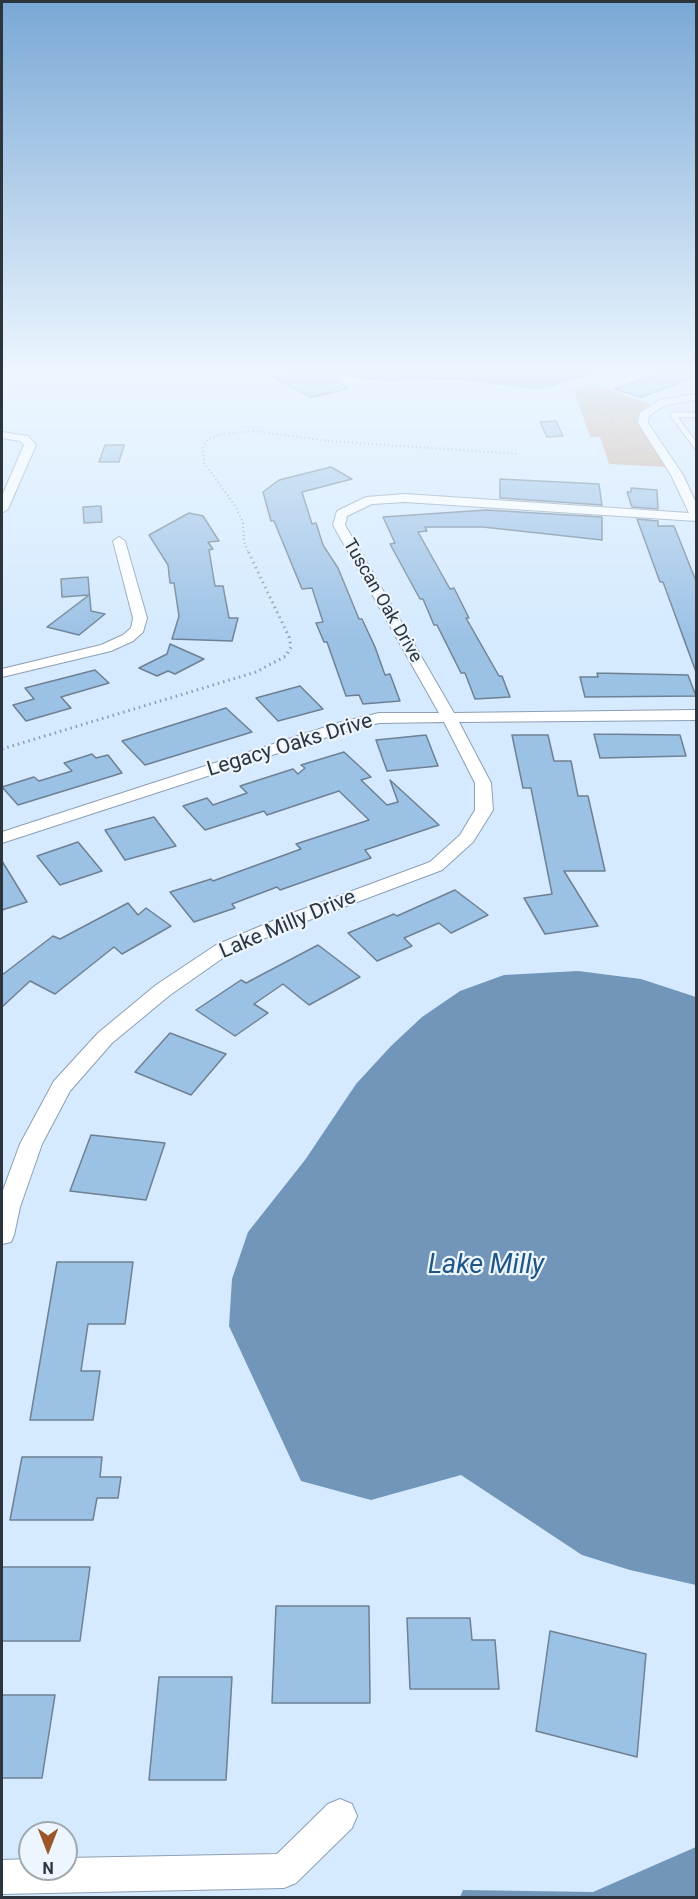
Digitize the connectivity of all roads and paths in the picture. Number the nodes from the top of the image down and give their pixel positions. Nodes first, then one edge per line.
1 (22, 463) edge
2 (204, 463) edge
3 (669, 463) edge
4 (2, 509) edge
5 (696, 516) edge
6 (119, 541) dead end
7 (2, 674) edge
8 (696, 715) edge
9 (449, 717) junction
10 (2, 749) edge
11 (2, 838) edge
12 (2, 1235) edge
13 (340, 1816) dead end
14 (2, 1877) edge

1 - 4 street
2 - 10 path
3 - 5 street
5 - 9 street, Tuscan Oak Drive
6 - 7 street
8 - 9 street, Legacy Oaks Drive
9 - 11 street, Legacy Oaks Drive
9 - 12 street, Lake Milly Drive
13 - 14 street

